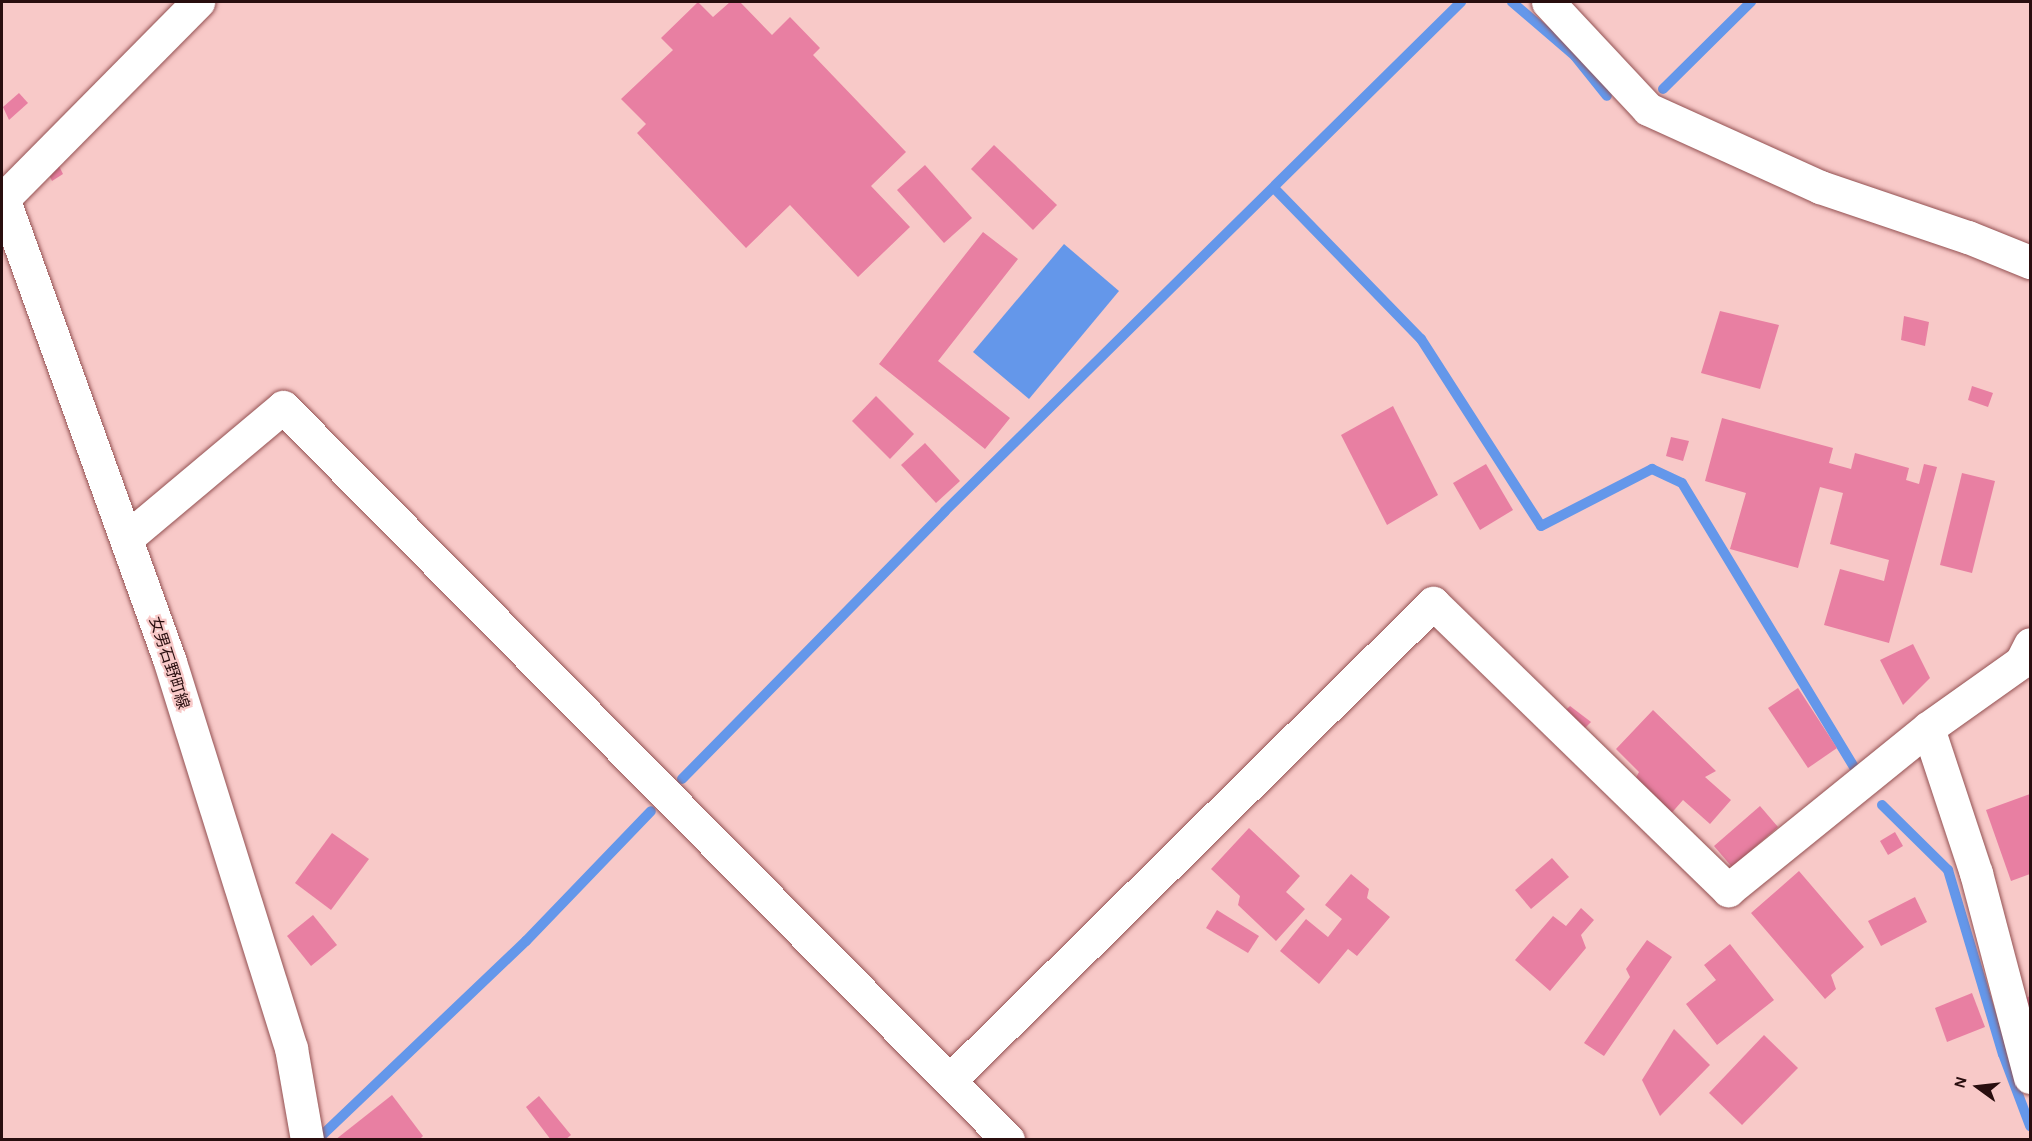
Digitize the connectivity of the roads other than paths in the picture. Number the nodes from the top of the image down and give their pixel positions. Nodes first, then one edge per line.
1 (198, 2) edge
2 (1548, 2) edge
3 (2, 198) edge
4 (2031, 262) edge
5 (128, 537) junction
6 (2031, 644) edge
7 (1928, 728) junction
8 (2031, 1077) edge
9 (950, 1080) junction
10 (307, 1140) edge
11 (1008, 1140) edge

1 - 3 street
2 - 4 street
3 - 5 street, 女男石野町線
5 - 9 street
5 - 10 street, 女男石野町線
6 - 7 street
7 - 8 street
7 - 9 street
9 - 11 street

